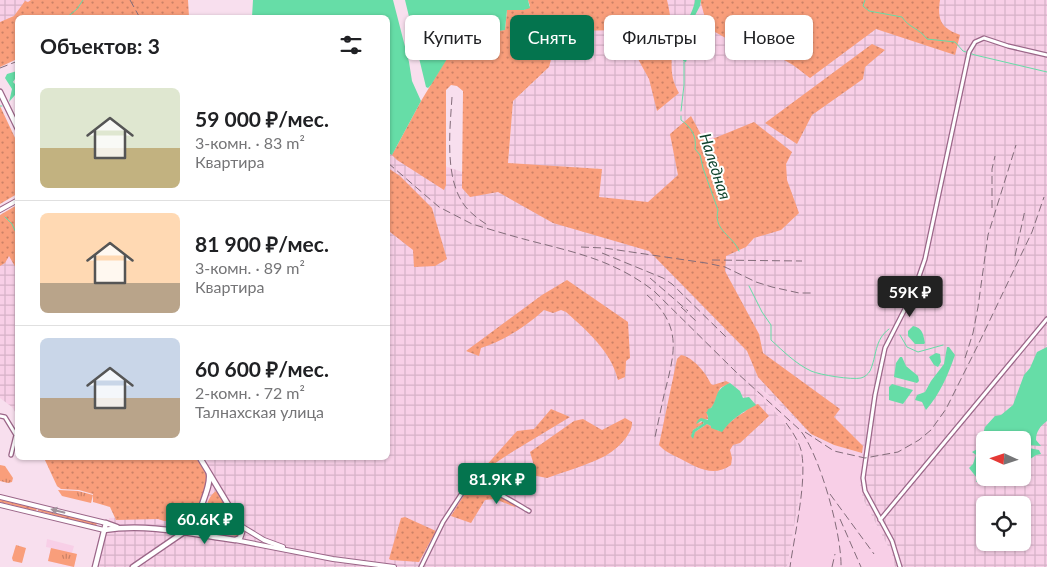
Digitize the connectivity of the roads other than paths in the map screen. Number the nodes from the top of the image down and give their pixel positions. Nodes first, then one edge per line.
1 (1047, 55) edge
2 (0, 92) edge
3 (15, 123) edge
4 (15, 202) edge
5 (0, 210) edge
6 (1047, 319) edge
7 (0, 416) edge
8 (15, 433) edge
9 (15, 439) edge
10 (11, 455) dead end
11 (201, 460) edge
12 (209, 473) junction
13 (210, 489) junction
14 (219, 490) junction
15 (0, 497) edge
16 (0, 505) edge
17 (529, 511) dead end
18 (199, 515) junction
19 (880, 520) junction
20 (106, 522) junction
21 (241, 526) junction
22 (119, 528) junction
23 (104, 530) junction
24 (175, 530) junction
25 (184, 532) junction
26 (207, 535) junction
27 (237, 541) junction
28 (290, 550) junction
29 (95, 567) edge
30 (133, 567) edge
31 (394, 567) edge
32 (421, 567) edge
33 (900, 567) edge

1 - 19 street
2 - 3 main road
4 - 5 street
6 - 19 street
7 - 8 street
9 - 10 street
11 - 12 main road
12 - 13 main road
12 - 14 main road
13 - 14 main road
13 - 18 main road
14 - 21 main road
20 -> 15 street
16 - 23 street
17 - 32 street
18 - 24 main road
18 - 26 main road
19 - 33 street
20 - 22 main road
20 - 23 main road
21 - 27 main road
21 - 28 street
22 - 23 main road
22 - 24 main road
23 - 29 main road
24 - 25 main road
25 - 26 main road
25 - 30 main road
26 - 27 main road
27 - 28 street
28 - 31 street

